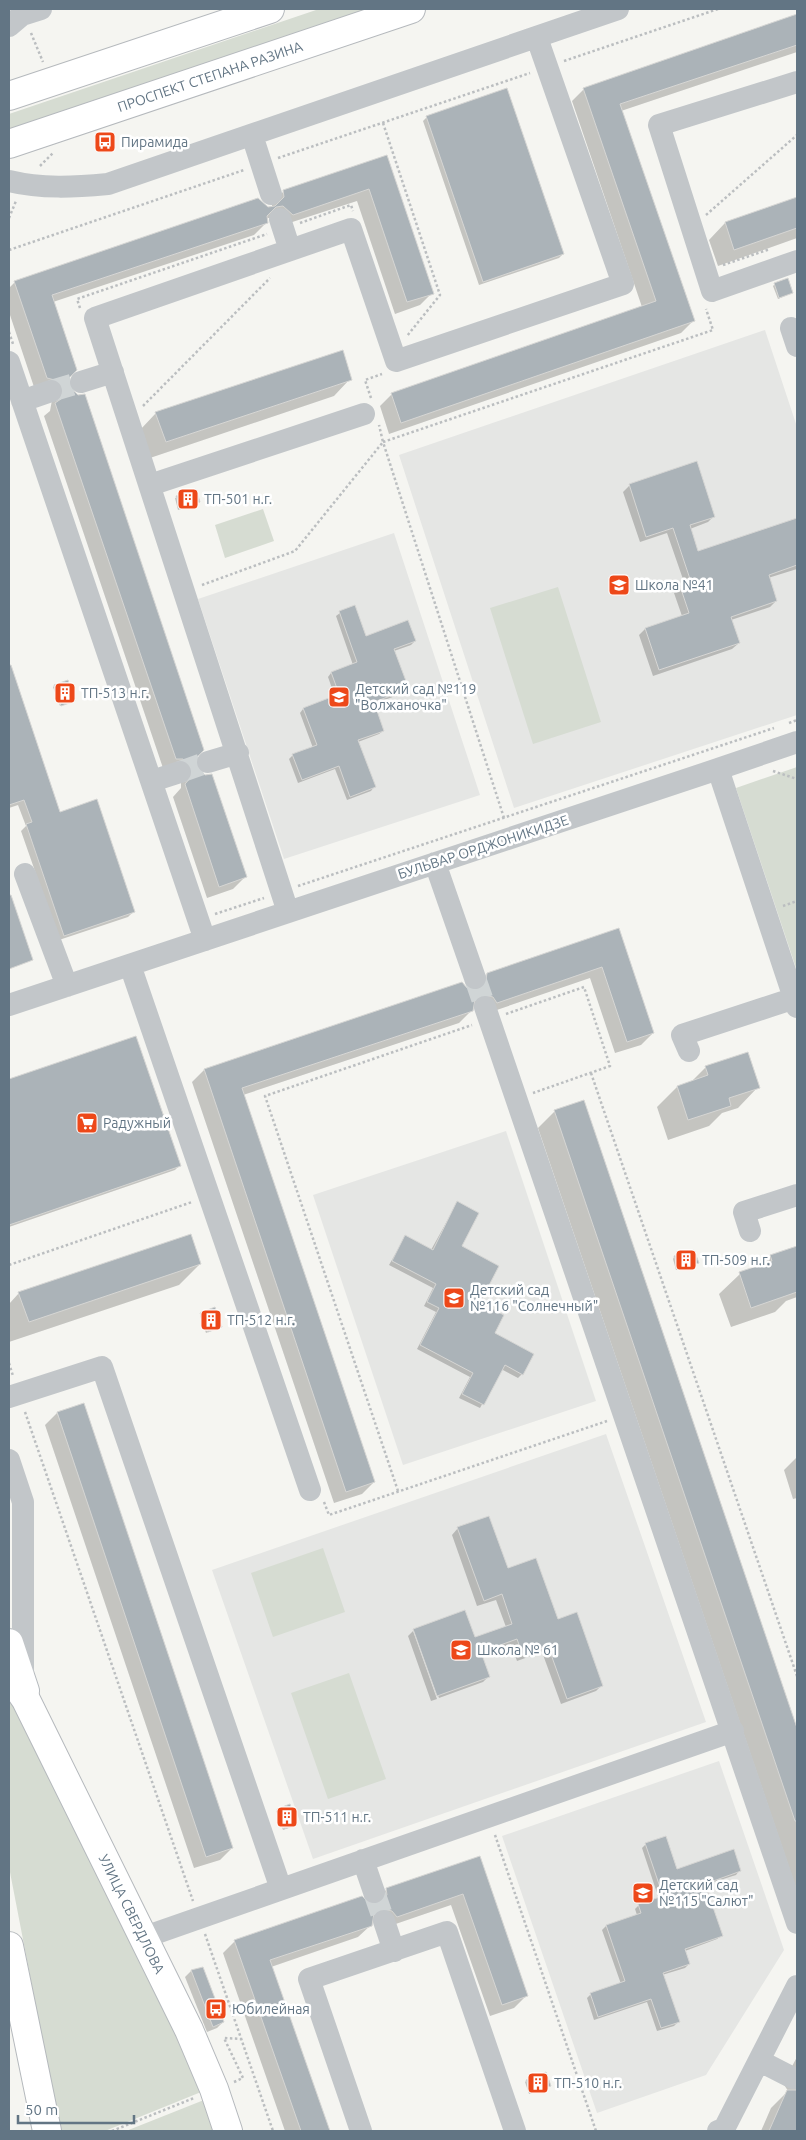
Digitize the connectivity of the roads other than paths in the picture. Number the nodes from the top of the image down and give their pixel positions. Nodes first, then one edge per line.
1 (270, 9) edge
2 (411, 9) edge
3 (618, 9) edge
4 (537, 38) junction
5 (797, 82) edge
6 (9, 96) edge
7 (252, 135) junction
8 (9, 144) edge
9 (9, 181) edge
10 (271, 194) dead end
11 (280, 219) dead end
12 (287, 252) junction
13 (797, 261) edge
14 (9, 362) edge
15 (113, 372) junction
16 (81, 382) tunnel mouth
17 (51, 391) tunnel mouth
18 (22, 401) junction
19 (372, 413) road end
20 (150, 485) junction
21 (792, 733) edge
22 (238, 753) junction
23 (208, 762) tunnel mouth
24 (718, 769) junction
25 (180, 772) tunnel mouth
26 (152, 781) junction
27 (435, 863) junction
28 (25, 874) dead end
29 (285, 902) junction
30 (202, 930) junction
31 (130, 964) junction
32 (475, 978) tunnel mouth
33 (67, 986) junction
34 (796, 1003) edge
35 (9, 1005) edge
36 (487, 1013) tunnel mouth
37 (688, 1051) dead end
38 (797, 1195) edge
39 (750, 1231) dead end
40 (14, 1396) edge
41 (9, 1460) edge
42 (310, 1490) dead end
43 (9, 1643) edge
44 (17, 1685) edge
45 (733, 1731) junction
46 (363, 1860) junction
47 (281, 1889) junction
48 (374, 1892) tunnel mouth
49 (384, 1921) tunnel mouth
50 (797, 1922) edge
51 (142, 1938) junction
52 (9, 1946) edge
53 (394, 1951) junction
54 (797, 1986) edge
55 (17, 2025) edge
56 (760, 2061) junction
57 (793, 2078) dead end
58 (47, 2131) edge
59 (228, 2131) edge
60 (361, 2131) edge
61 (515, 2131) edge
62 (718, 2131) edge

1 - 6 main road
2 - 8 main road, ПРОСПЕКТ СТЕПАНА РАЗИНА
3 - 4 street
4 - 7 street
4 - 12 street
5 - 13 street
7 - 9 street
7 - 10 street
11 - 12 street
12 - 15 street
14 - 18 street
15 - 16 street
15 - 20 street
17 - 18 street
18 - 26 street
19 - 20 street
20 - 22 street
21 - 24 street, БУЛЬВАР ОРДЖОНИКИДЗЕ
22 - 23 street
22 - 29 street
24 - 27 street, БУЛЬВАР ОРДЖОНИКИДЗЕ
24 - 34 street
25 - 26 street
26 - 30 street
27 - 29 street, БУЛЬВАР ОРДЖОНИКИДЗЕ
27 - 32 street
28 - 33 street
29 - 30 street, БУЛЬВАР ОРДЖОНИКИДЗЕ
30 - 31 street, БУЛЬВАР ОРДЖОНИКИДЗЕ
31 - 33 street, БУЛЬВАР ОРДЖОНИКИДЗЕ
31 - 42 street
33 - 35 street, БУЛЬВАР ОРДЖОНИКИДЗЕ
34 - 37 street
36 - 45 street
38 - 39 street
40 - 47 street
41 - 44 street
43 - 44 main road, УЛИЦА СВЕРДЛОВА
44 - 51 main road, УЛИЦА СВЕРДЛОВА
45 - 46 street
45 - 50 street
46 - 47 street
46 - 48 street
47 - 51 street
49 - 53 street
51 - 59 main road, УЛИЦА СВЕРДЛОВА
52 - 55 main road
53 - 60 street
53 - 61 street
54 - 56 street
55 - 58 main road
56 - 57 street
56 - 62 street

